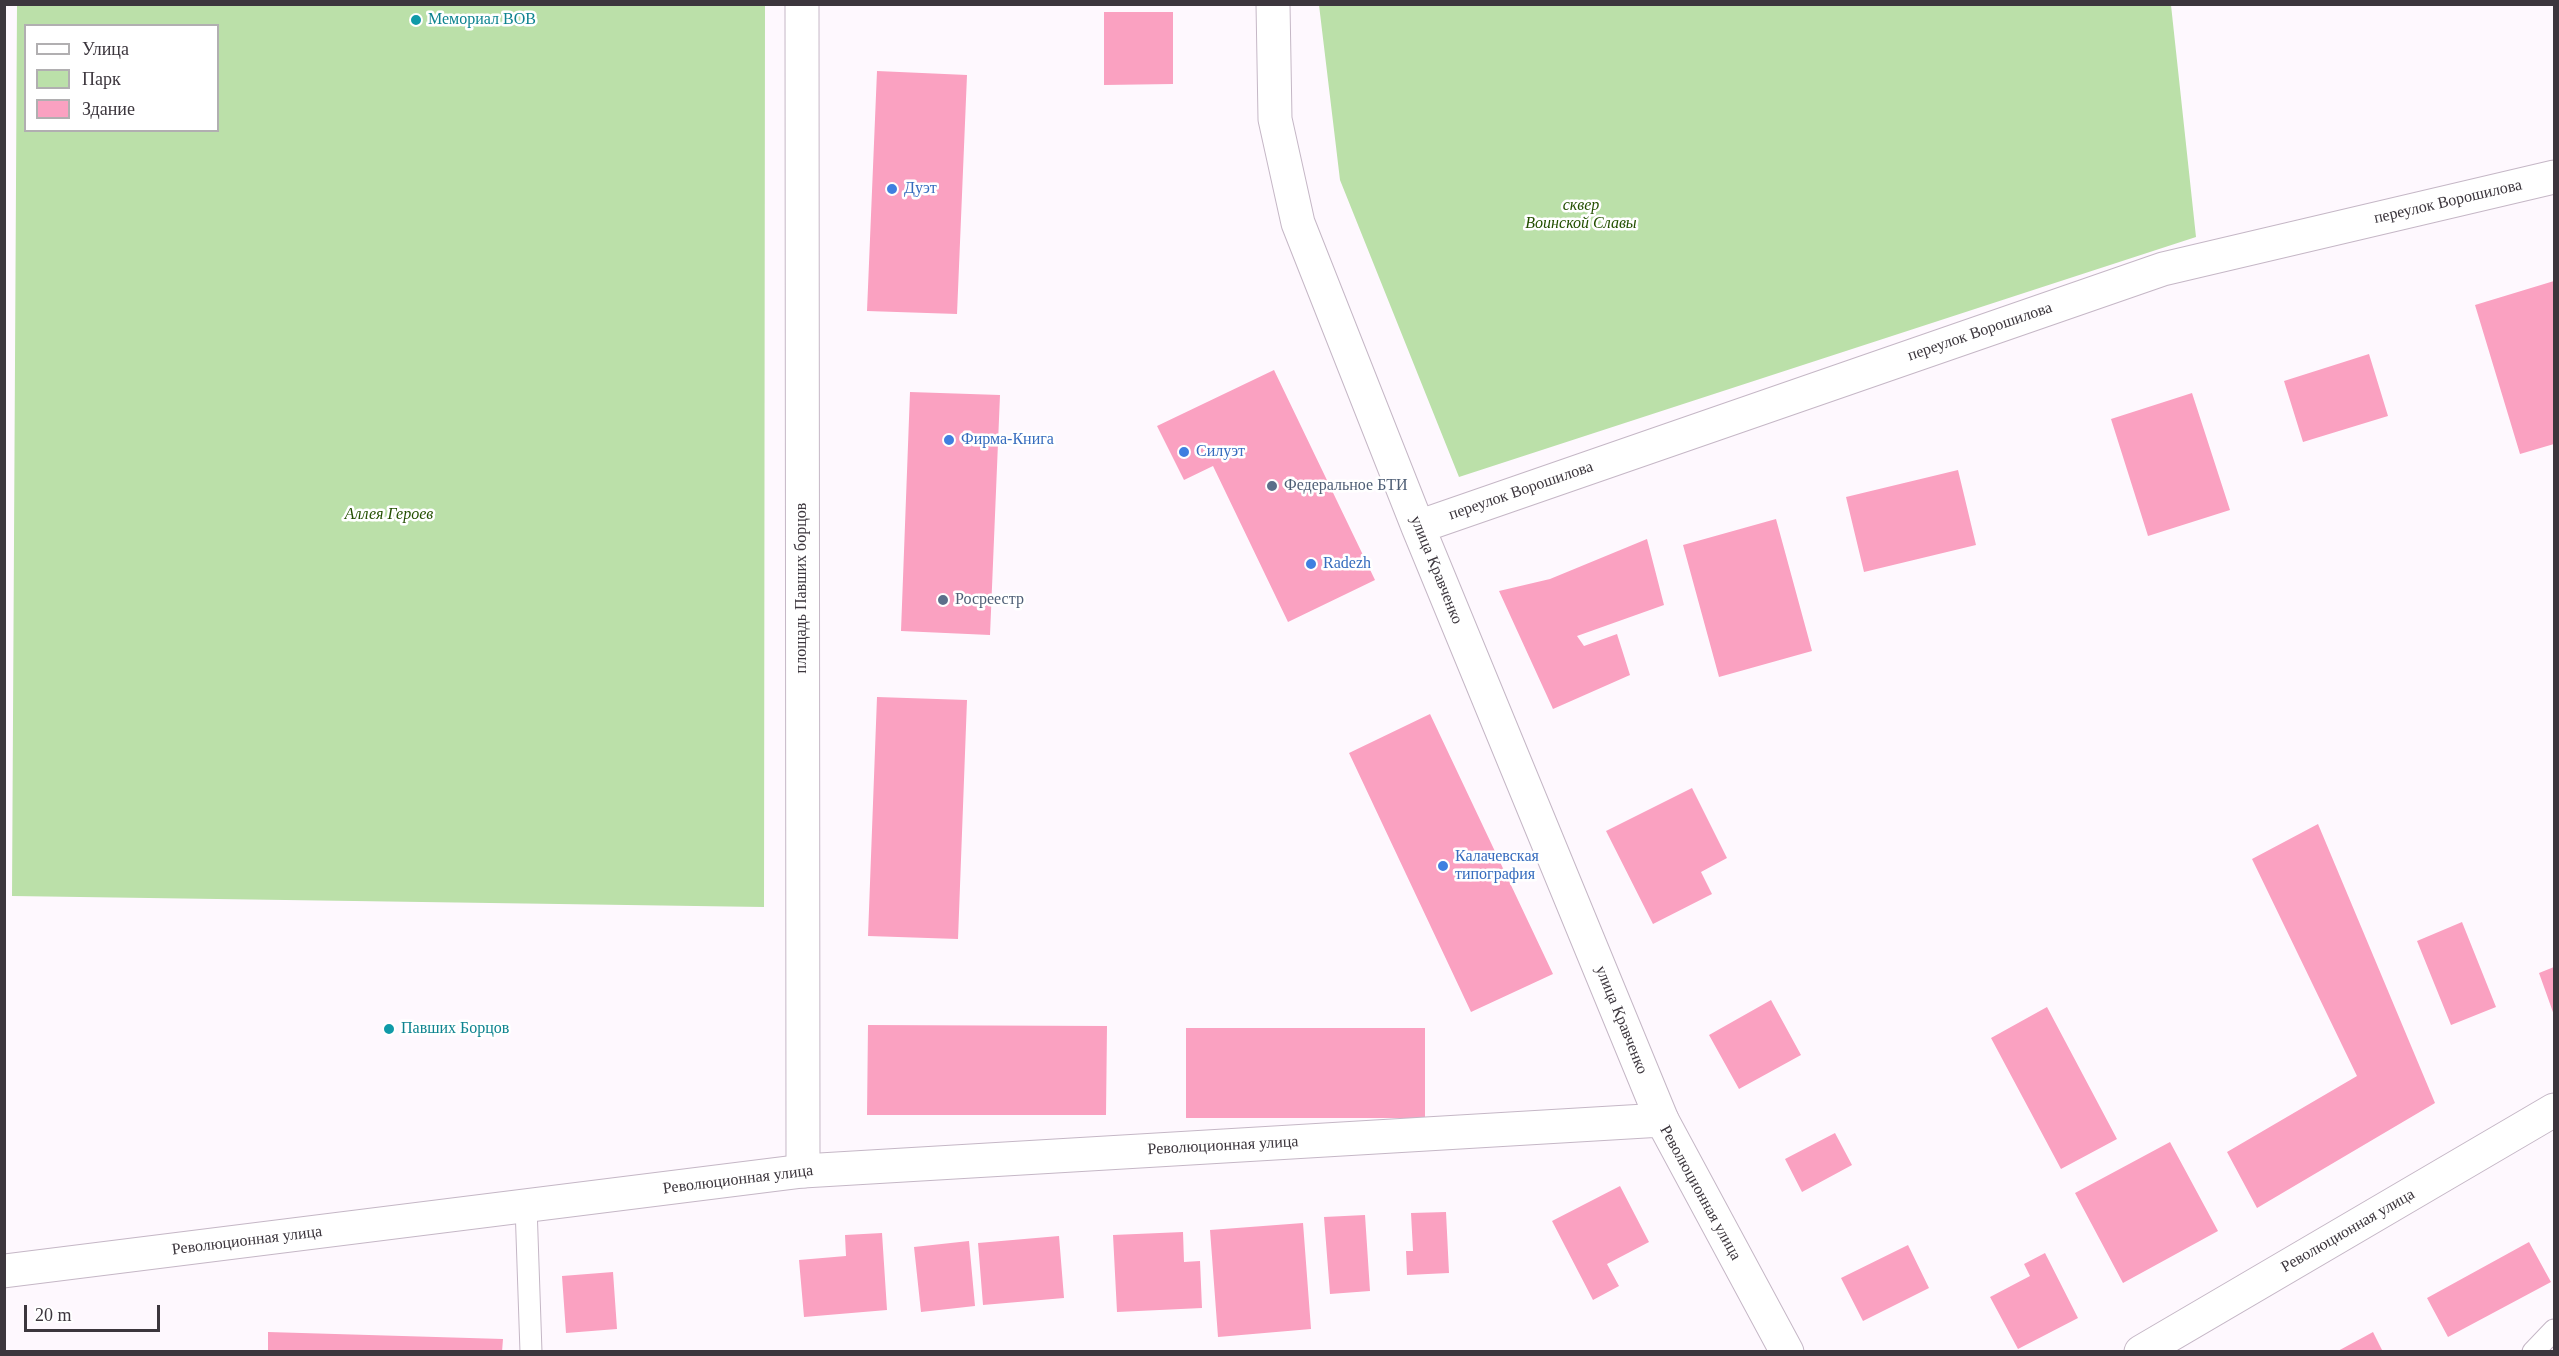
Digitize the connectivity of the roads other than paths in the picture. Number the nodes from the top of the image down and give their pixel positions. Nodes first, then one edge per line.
1 (802, 4) edge
2 (1273, 4) edge
3 (2554, 177) edge
4 (1418, 527) junction
5 (2554, 1110) edge
6 (1662, 1120) junction
7 (803, 1171) junction
8 (526, 1206) junction
9 (4, 1272) edge
10 (2554, 1330) edge
11 (1786, 1351) edge
12 (531, 1352) edge
13 (2141, 1352) edge
14 (2533, 1352) edge

1 - 7 street, площадь Павших борцов
2 - 4 street, улица Кравченко
3 - 4 street, переулок Ворошилова
4 - 6 street, улица Кравченко
5 - 13 street, Революционная улица
6 - 7 street, Революционная улица
6 - 11 street, Революционная улица
7 - 8 street, Революционная улица
8 - 9 street, Революционная улица
8 - 12 lane
10 - 14 lane

